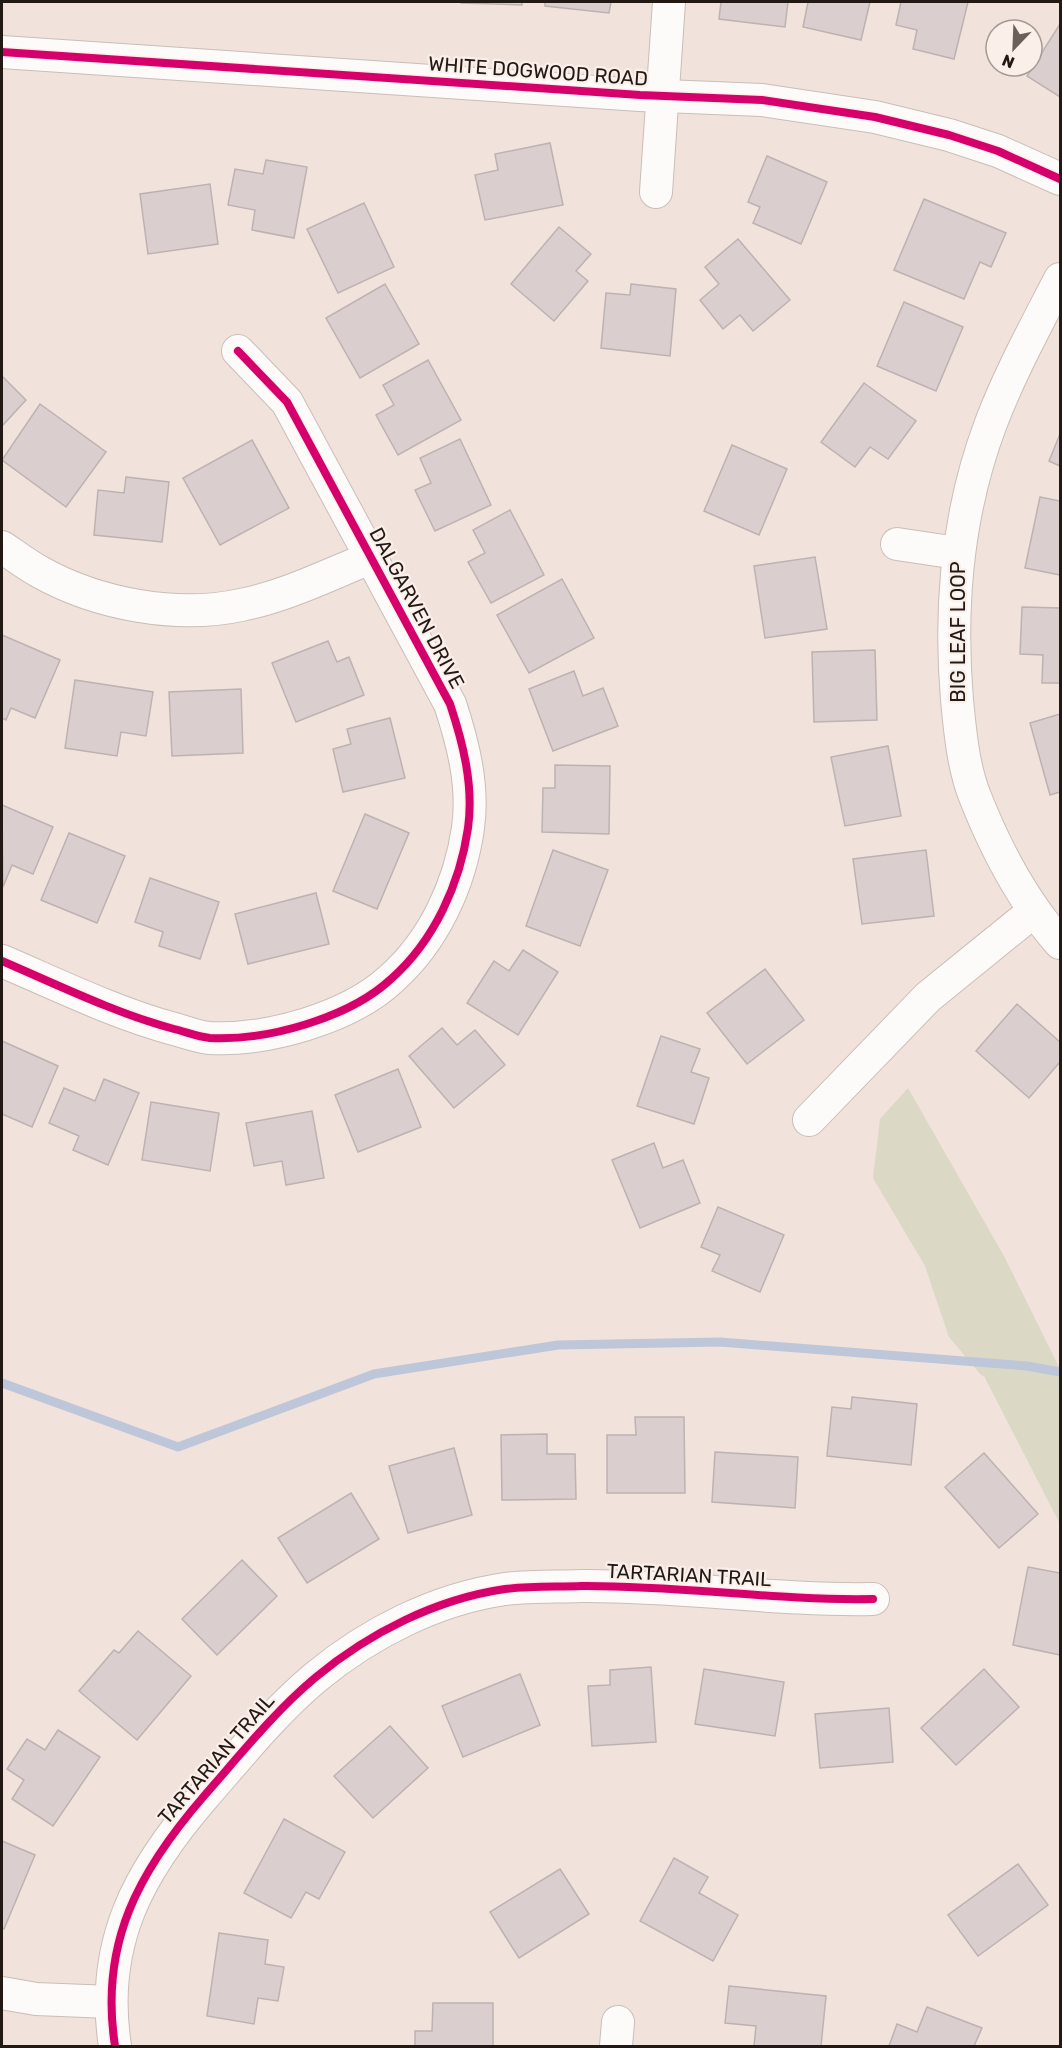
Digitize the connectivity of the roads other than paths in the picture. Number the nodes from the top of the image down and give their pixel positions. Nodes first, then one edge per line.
1 (669, 2) edge
2 (2, 52) edge
3 (664, 96) junction
4 (1060, 179) edge
5 (656, 192) dead end
6 (1060, 279) edge
7 (238, 351) dead end
8 (897, 544) dead end
9 (2, 547) edge
10 (957, 553) junction
11 (370, 558) junction
12 (1034, 911) junction
13 (1060, 943) edge
14 (2, 962) edge
15 (809, 1120) dead end
16 (873, 1599) dead end
17 (2, 1993) edge
18 (111, 2002) junction
19 (115, 2046) edge

1 - 3 street
2 - 3 street, WHITE DOGWOOD ROAD
3 - 4 street, WHITE DOGWOOD ROAD
3 - 5 street
6 - 10 street, BIG LEAF LOOP
7 - 11 street, DALGARVEN DRIVE
8 - 10 street
9 - 11 street
10 - 12 street, BIG LEAF LOOP
11 - 14 street, DALGARVEN DRIVE
12 - 13 street, BIG LEAF LOOP
12 - 15 street
16 - 18 street, TARTARIAN TRAIL
17 - 18 street
18 - 19 street, TARTARIAN TRAIL

